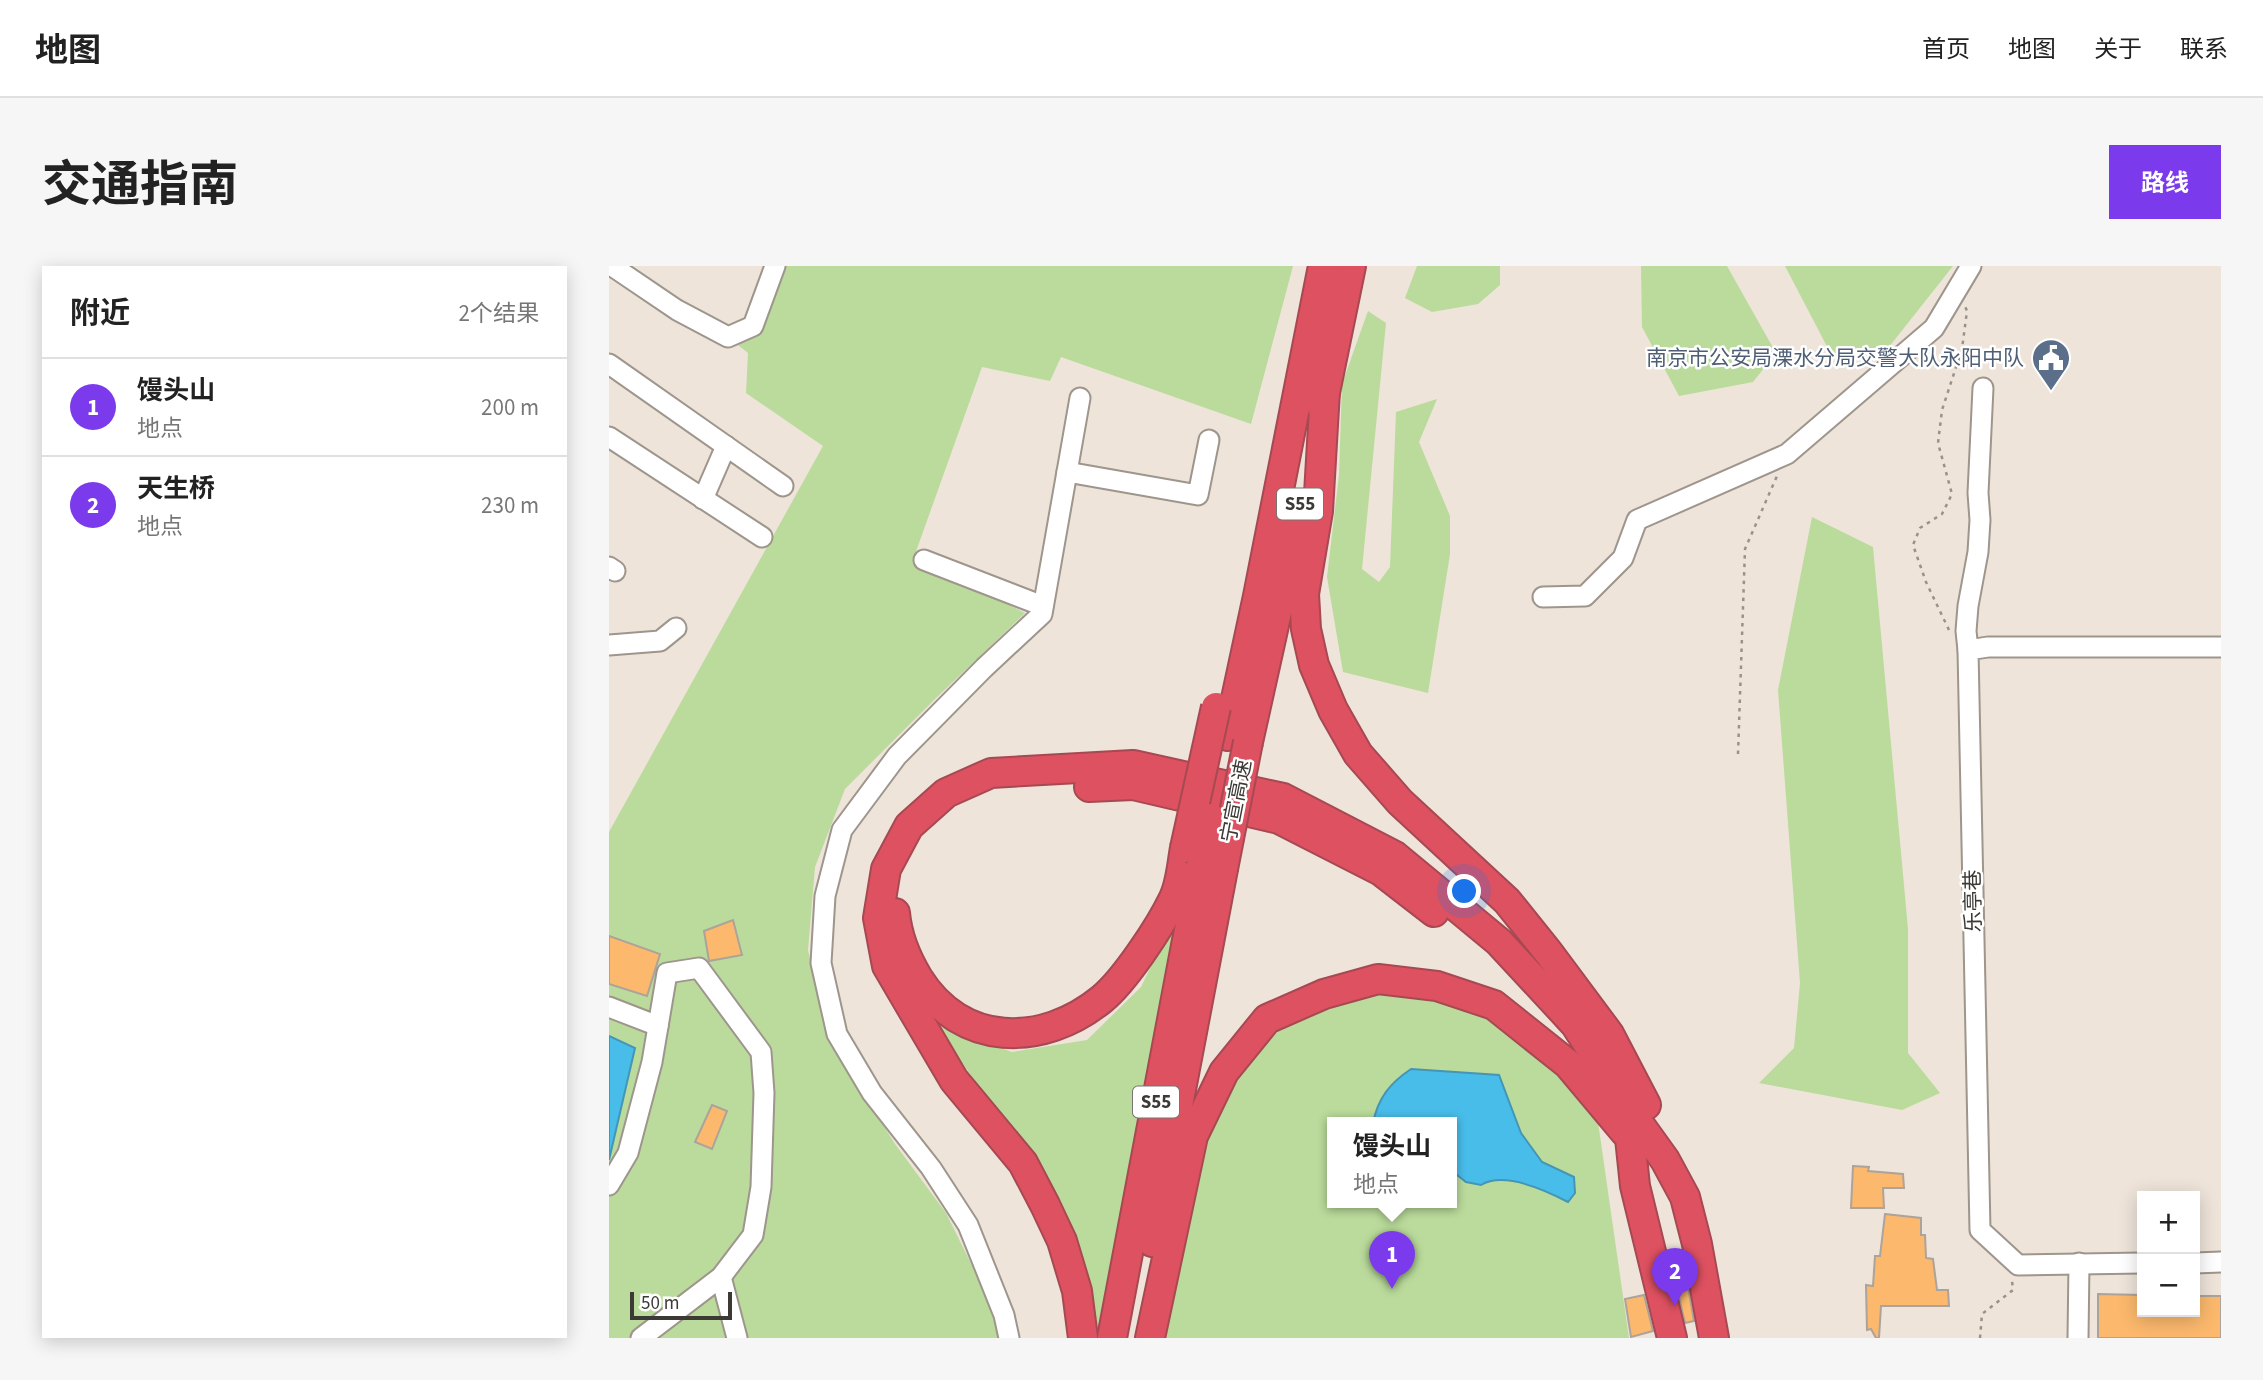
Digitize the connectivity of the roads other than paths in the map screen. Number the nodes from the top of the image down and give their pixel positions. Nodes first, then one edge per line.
1 (612, 266) edge
2 (775, 266) edge
3 (1323, 266) edge
4 (1351, 266) edge
5 (1971, 266) edge
6 (609, 364) edge
7 (1983, 388) dead end
8 (1325, 391) junction
9 (1080, 398) dead end
10 (609, 437) edge
11 (1209, 440) dead end
12 (726, 446) junction
13 (1284, 462) junction
14 (1067, 472) junction
15 (783, 486) dead end
16 (703, 499) junction
17 (762, 537) dead end
18 (924, 560) dead end
19 (1543, 597) dead end
20 (1043, 606) junction
21 (676, 628) dead end
22 (609, 645) edge
23 (2221, 647) edge
24 (1968, 650) junction
25 (1238, 739) junction
26 (1203, 861) junction
27 (609, 1007) edge
28 (658, 1026) junction
29 (1630, 1138) junction
30 (1665, 1160) junction
31 (609, 1185) edge
32 (2200, 1262) edge
33 (2221, 1262) edge
34 (2079, 1263) junction
35 (2137, 1263) edge
36 (721, 1277) junction
37 (642, 1338) edge
38 (737, 1338) edge
39 (1009, 1338) edge
40 (1083, 1338) edge
41 (1112, 1338) edge
42 (1135, 1338) edge
43 (1150, 1338) edge
44 (1672, 1338) edge
45 (1714, 1338) edge
46 (2078, 1338) edge

1 - 2 street
3 - 13 highway, 宁宣高速 / S55
4 - 8 highway, 宁宣高速 / S55
5 - 19 street
6 - 12 street
7 - 24 street, 乐亭巷
8 - 25 highway, 宁宣高速 / S55
8 - 30 highway
9 - 14 street
10 - 16 street
11 - 14 street
12 - 15 street
12 - 16 street
13 - 25 highway, 宁宣高速 / S55
13 - 26 highway, bridge
14 - 20 street
16 - 17 street
18 - 20 street
20 - 39 street
21 - 22 street
23 - 24 street
24 - 34 street, 乐亭巷
25 - 26 highway, 宁宣高速 / S55, bridge
26 - 29 highway
26 - 41 highway, 宁宣高速 / S55
26 - 42 highway, 宁宣高速 / S55
27 - 28 street
28 - 31 street
28 - 36 street
29 - 43 highway
29 - 44 highway
30 - 40 highway
30 - 45 highway
32 - 33 street
34 - 35 street
34 - 46 street
36 - 37 street
36 - 38 street

